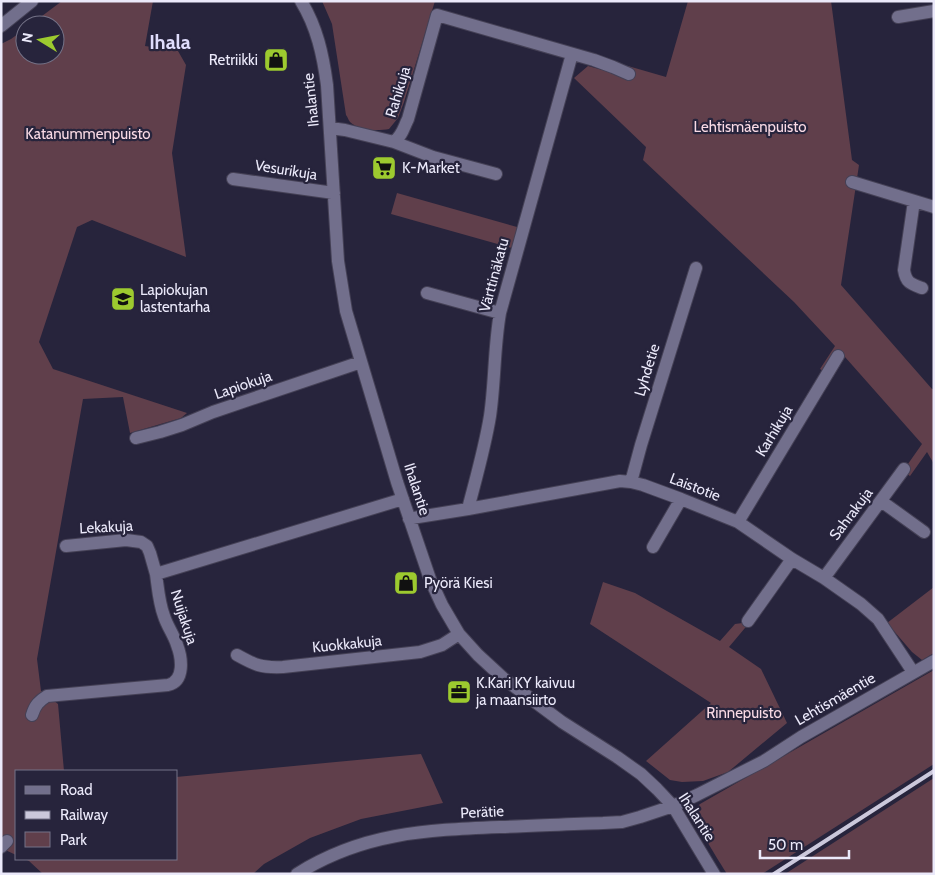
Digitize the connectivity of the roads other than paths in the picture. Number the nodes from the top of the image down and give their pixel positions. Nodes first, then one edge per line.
1 (32, 1) edge
2 (301, 1) edge
3 (934, 11) edge
4 (898, 17) dead end
5 (1, 26) edge
6 (572, 54) junction
7 (629, 74) dead end
8 (330, 128) junction
9 (394, 142) junction
10 (496, 174) dead end
11 (232, 179) dead end
12 (852, 182) dead end
13 (334, 194) junction
14 (914, 201) junction
15 (934, 207) edge
16 (696, 268) dead end
17 (922, 288) dead end
18 (427, 293) dead end
19 (500, 313) junction
20 (838, 356) dead end
21 (360, 362) junction
22 (136, 438) dead end
23 (904, 470) dead end
24 (631, 482) junction
25 (682, 499) junction
26 (403, 500) junction
27 (882, 501) junction
28 (468, 509) junction
29 (409, 519) junction
30 (738, 522) junction
31 (924, 532) dead end
32 (66, 546) dead end
33 (653, 547) dead end
34 (792, 559) junction
35 (156, 574) junction
36 (824, 578) junction
37 (748, 621) dead end
38 (459, 634) junction
39 (237, 655) dead end
40 (934, 661) edge
41 (913, 672) junction
42 (32, 715) dead end
43 (673, 806) junction
44 (297, 874) edge
45 (714, 874) edge

1 - 5 street
2 - 8 street, Ihalantie
3 - 4 street
6 - 7 street
6 - 9 street, Rahikuja
6 - 19 street, Värttinäkatu
8 - 9 street
8 - 13 street, Ihalantie
9 - 10 street
11 - 13 street, Vesurikuja
12 - 14 street
13 - 21 street, Ihalantie
14 - 15 street
14 - 17 street
16 - 24 street, Lyhdetie
18 - 19 street
19 - 28 street, Värttinäkatu
20 - 30 street, Karhikuja
21 - 22 street, Lapiokuja
21 - 26 street, Ihalantie
23 - 27 street, Sahrakuja
24 - 25 street, Laistotie
24 - 28 street, Laistotie
25 - 30 street, Laistotie
25 - 33 street
26 - 29 street, Ihalantie
26 - 35 street, Nuijakuja
27 - 31 street
27 - 36 street, Sahrakuja
28 - 29 street, Laistotie
29 - 38 street, Ihalantie
30 - 34 street, Laistotie
32 - 35 street, Lekakuja
34 - 36 street, Laistotie
34 - 37 street
35 - 42 street, Nuijakuja
36 - 41 street, Laistotie
38 - 39 street, Kuokkakuja
38 - 43 street, Ihalantie
40 - 41 street, Lehtismäentie
41 - 43 street, Lehtismäentie
43 - 44 street, Perätie
43 - 45 street, Ihalantie

